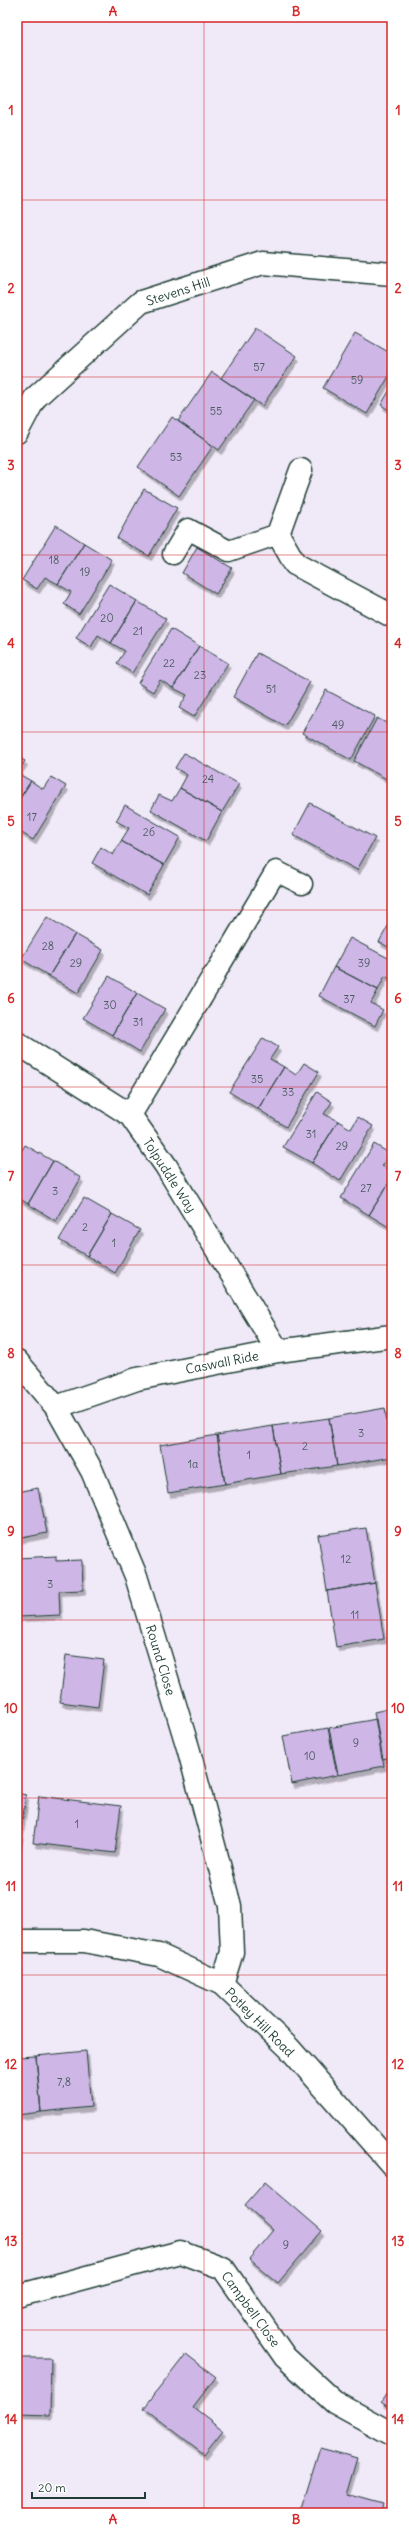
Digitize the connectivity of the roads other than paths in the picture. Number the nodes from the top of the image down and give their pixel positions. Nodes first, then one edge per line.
1 (392, 274) edge
2 (17, 432) edge
3 (301, 470) dead end
4 (278, 534) junction
5 (173, 554) dead end
6 (392, 616) edge
7 (302, 884) dead end
8 (213, 977) joint
9 (17, 1043) edge
10 (130, 1115) junction
11 (392, 1336) edge
12 (278, 1351) junction
13 (17, 1361) edge
14 (56, 1407) junction
15 (17, 1941) edge
16 (222, 1984) junction
17 (392, 2165) edge
18 (17, 2296) edge
19 (392, 2434) edge

1 - 2 street, Stevens Hill
3 - 4 street
4 - 5 lane
4 - 6 street
7 - 8 lane
8 - 10 street
9 - 10 street, Tolpuddle Way
10 - 12 street, Tolpuddle Way
11 - 12 street, Caswall Ride
12 - 14 street, Caswall Ride
13 - 14 street, Round Close
14 - 16 street, Round Close
15 - 16 street, Potley Hill Road
16 - 17 street, Potley Hill Road
18 - 19 street, Campbell Close

